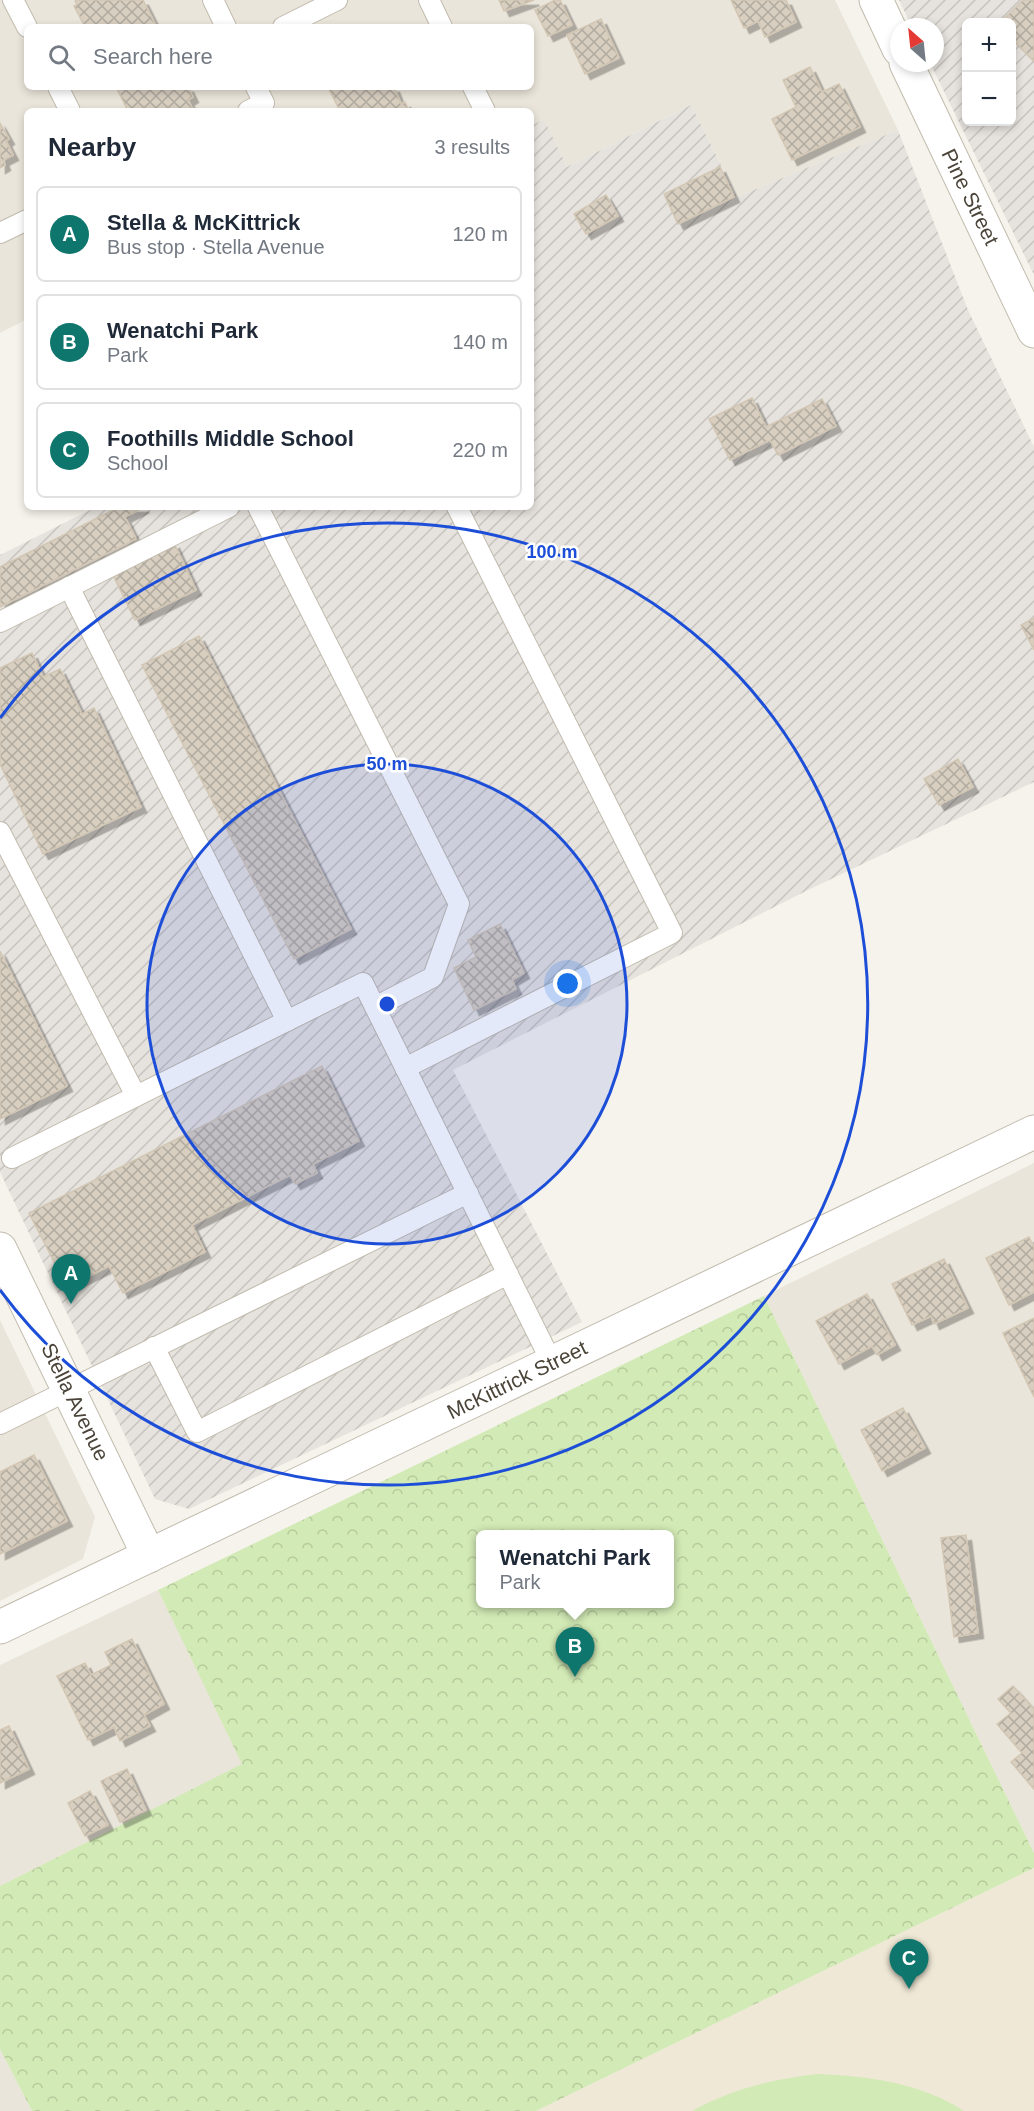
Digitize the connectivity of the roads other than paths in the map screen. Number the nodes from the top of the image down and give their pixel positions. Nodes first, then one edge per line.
1 (13, 0) edge
2 (213, 0) edge
3 (337, 0) edge
4 (429, 0) edge
5 (876, 0) edge
6 (25, 24) edge
7 (225, 24) edge
8 (289, 24) edge
9 (441, 24) edge
10 (890, 30) edge
11 (910, 72) edge
12 (60, 90) edge
13 (258, 90) edge
14 (474, 90) edge
15 (68, 108) edge
16 (254, 108) edge
17 (484, 108) edge
18 (24, 221) edge
19 (0, 233) edge
20 (1034, 331) edge
21 (223, 510) edge
22 (260, 510) edge
23 (459, 510) edge
24 (69, 587) junction
25 (0, 622) edge
26 (0, 832) edge
27 (375, 1007) junction
28 (287, 1021) junction
29 (405, 1068) junction
30 (136, 1096) junction
31 (1034, 1132) edge
32 (12, 1158) dead end
33 (468, 1193) junction
34 (0, 1249) edge
35 (508, 1274) junction
36 (154, 1347) junction
37 (552, 1363) junction
38 (68, 1389) junction
39 (0, 1424) edge
40 (149, 1556) junction
41 (0, 1627) edge

1 - 6 lane
2 - 7 lane
3 - 8 lane
4 - 9 lane
5 - 10 street
11 - 20 street, Pine Street
12 - 15 lane
13 - 16 lane
14 - 17 lane
18 - 19 lane
21 - 24 lane
22 - 27 lane
23 - 29 lane
24 - 25 lane
24 - 28 lane
26 - 30 lane
27 - 28 lane
27 - 29 lane
28 - 30 lane
29 - 33 lane
30 - 32 lane
31 - 37 street, McKittrick Street
33 - 35 lane
33 - 36 lane
34 - 38 street, Stella Avenue
35 - 36 lane
35 - 37 lane
36 - 38 lane
37 - 40 street, McKittrick Street
38 - 39 lane
38 - 40 street, Stella Avenue
40 - 41 street, McKittrick Street

